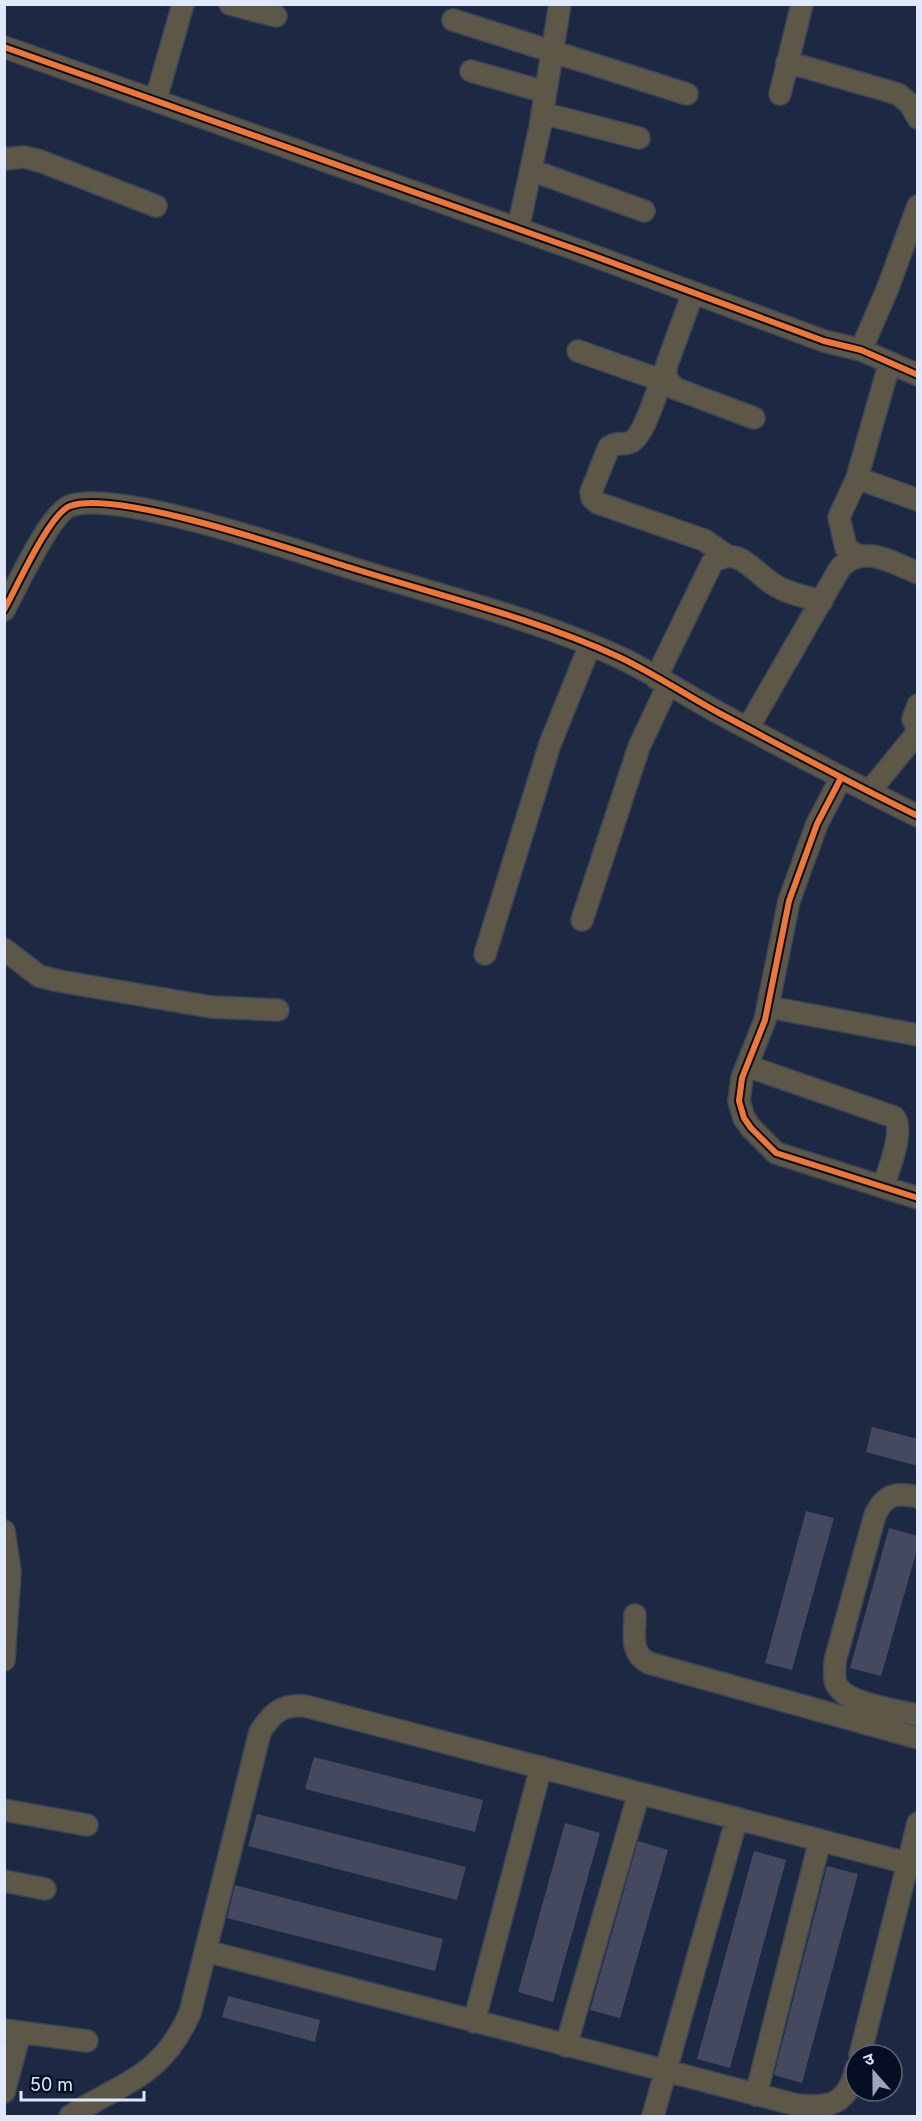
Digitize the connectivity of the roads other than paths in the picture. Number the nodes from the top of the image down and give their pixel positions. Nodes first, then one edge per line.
1 (183, 4) edge
2 (230, 4) edge
3 (560, 4) edge
4 (802, 4) edge
5 (276, 16) dead end
6 (453, 20) dead end
7 (4, 47) edge
8 (552, 52) junction
9 (788, 62) junction
10 (471, 71) dead end
11 (687, 94) dead end
12 (780, 94) dead end
13 (156, 99) junction
14 (544, 102) junction
15 (918, 118) edge
16 (639, 138) dead end
17 (4, 159) edge
18 (531, 170) junction
19 (156, 206) dead end
20 (918, 206) edge
21 (645, 211) dead end
22 (518, 229) junction
23 (693, 293) junction
24 (861, 350) junction
25 (578, 351) dead end
26 (889, 364) junction
27 (918, 375) edge
28 (665, 382) junction
29 (754, 418) dead end
30 (857, 478) junction
31 (918, 500) edge
32 (726, 555) junction
33 (857, 555) junction
34 (918, 573) edge
35 (822, 601) junction
36 (4, 610) edge
37 (590, 645) junction
38 (662, 681) junction
39 (918, 705) edge
40 (748, 728) junction
41 (918, 731) edge
42 (841, 778) junction
43 (869, 792) junction
44 (918, 816) edge
45 (582, 920) dead end
46 (4, 950) edge
47 (485, 954) dead end
48 (768, 1007) junction
49 (278, 1010) dead end
50 (918, 1035) edge
51 (747, 1066) junction
52 (883, 1187) junction
53 (918, 1198) edge
54 (918, 1497) edge
55 (4, 1531) edge
56 (635, 1615) dead end
57 (4, 1660) edge
58 (918, 1715) edge
59 (918, 1738) edge
60 (541, 1767) junction
61 (639, 1793) junction
62 (4, 1810) edge
63 (737, 1818) junction
64 (918, 1823) edge
65 (87, 1825) dead end
66 (820, 1840) junction
67 (907, 1863) junction
68 (4, 1881) edge
69 (45, 1889) dead end
70 (206, 1951) junction
71 (474, 2022) junction
72 (12, 2031) edge
73 (87, 2041) dead end
74 (863, 2043) edge
75 (566, 2046) junction
76 (666, 2072) junction
77 (4, 2092) edge
78 (756, 2095) junction
79 (844, 2097) edge
80 (70, 2116) edge
81 (652, 2116) edge

1 - 13 street
2 - 5 street
3 - 8 street
4 - 9 street
6 - 8 street
7 - 13 street
8 - 11 street
8 - 14 street
9 - 12 street
9 - 15 street
10 - 14 street
13 - 22 street
14 - 16 street
14 - 18 street
17 - 19 street
18 - 21 street
18 - 22 street
20 - 24 street
22 - 23 street
23 - 24 street
23 - 28 street
24 - 26 street
25 - 28 street
26 - 27 street
26 - 30 street
28 - 29 street
28 - 32 street
30 - 31 street
30 - 33 street
32 - 35 street
32 - 38 street
33 - 34 street
33 - 35 street
35 - 40 street
36 - 37 street
37 - 38 street
37 - 47 street
38 - 40 street
38 - 45 street
39 - 41 street
40 - 42 street
41 - 43 street
42 - 43 street
42 - 48 street
43 - 44 street
46 - 49 street
48 - 50 street
48 - 51 street
51 - 52 street
51 - 52 street
52 - 53 street
54 - 58 street
55 - 57 street
56 - 59 street
60 - 61 street
60 - 70 street
60 - 71 street
61 - 63 street
61 - 75 street
62 - 65 street
63 - 66 street
63 - 76 street
64 - 67 street
66 - 67 street
66 - 78 street
67 - 74 street
68 - 69 street
70 - 71 street
70 - 80 street
71 - 75 street
72 - 73 street
72 - 77 street
75 - 76 street
76 - 78 street
76 - 81 street
78 - 79 street

